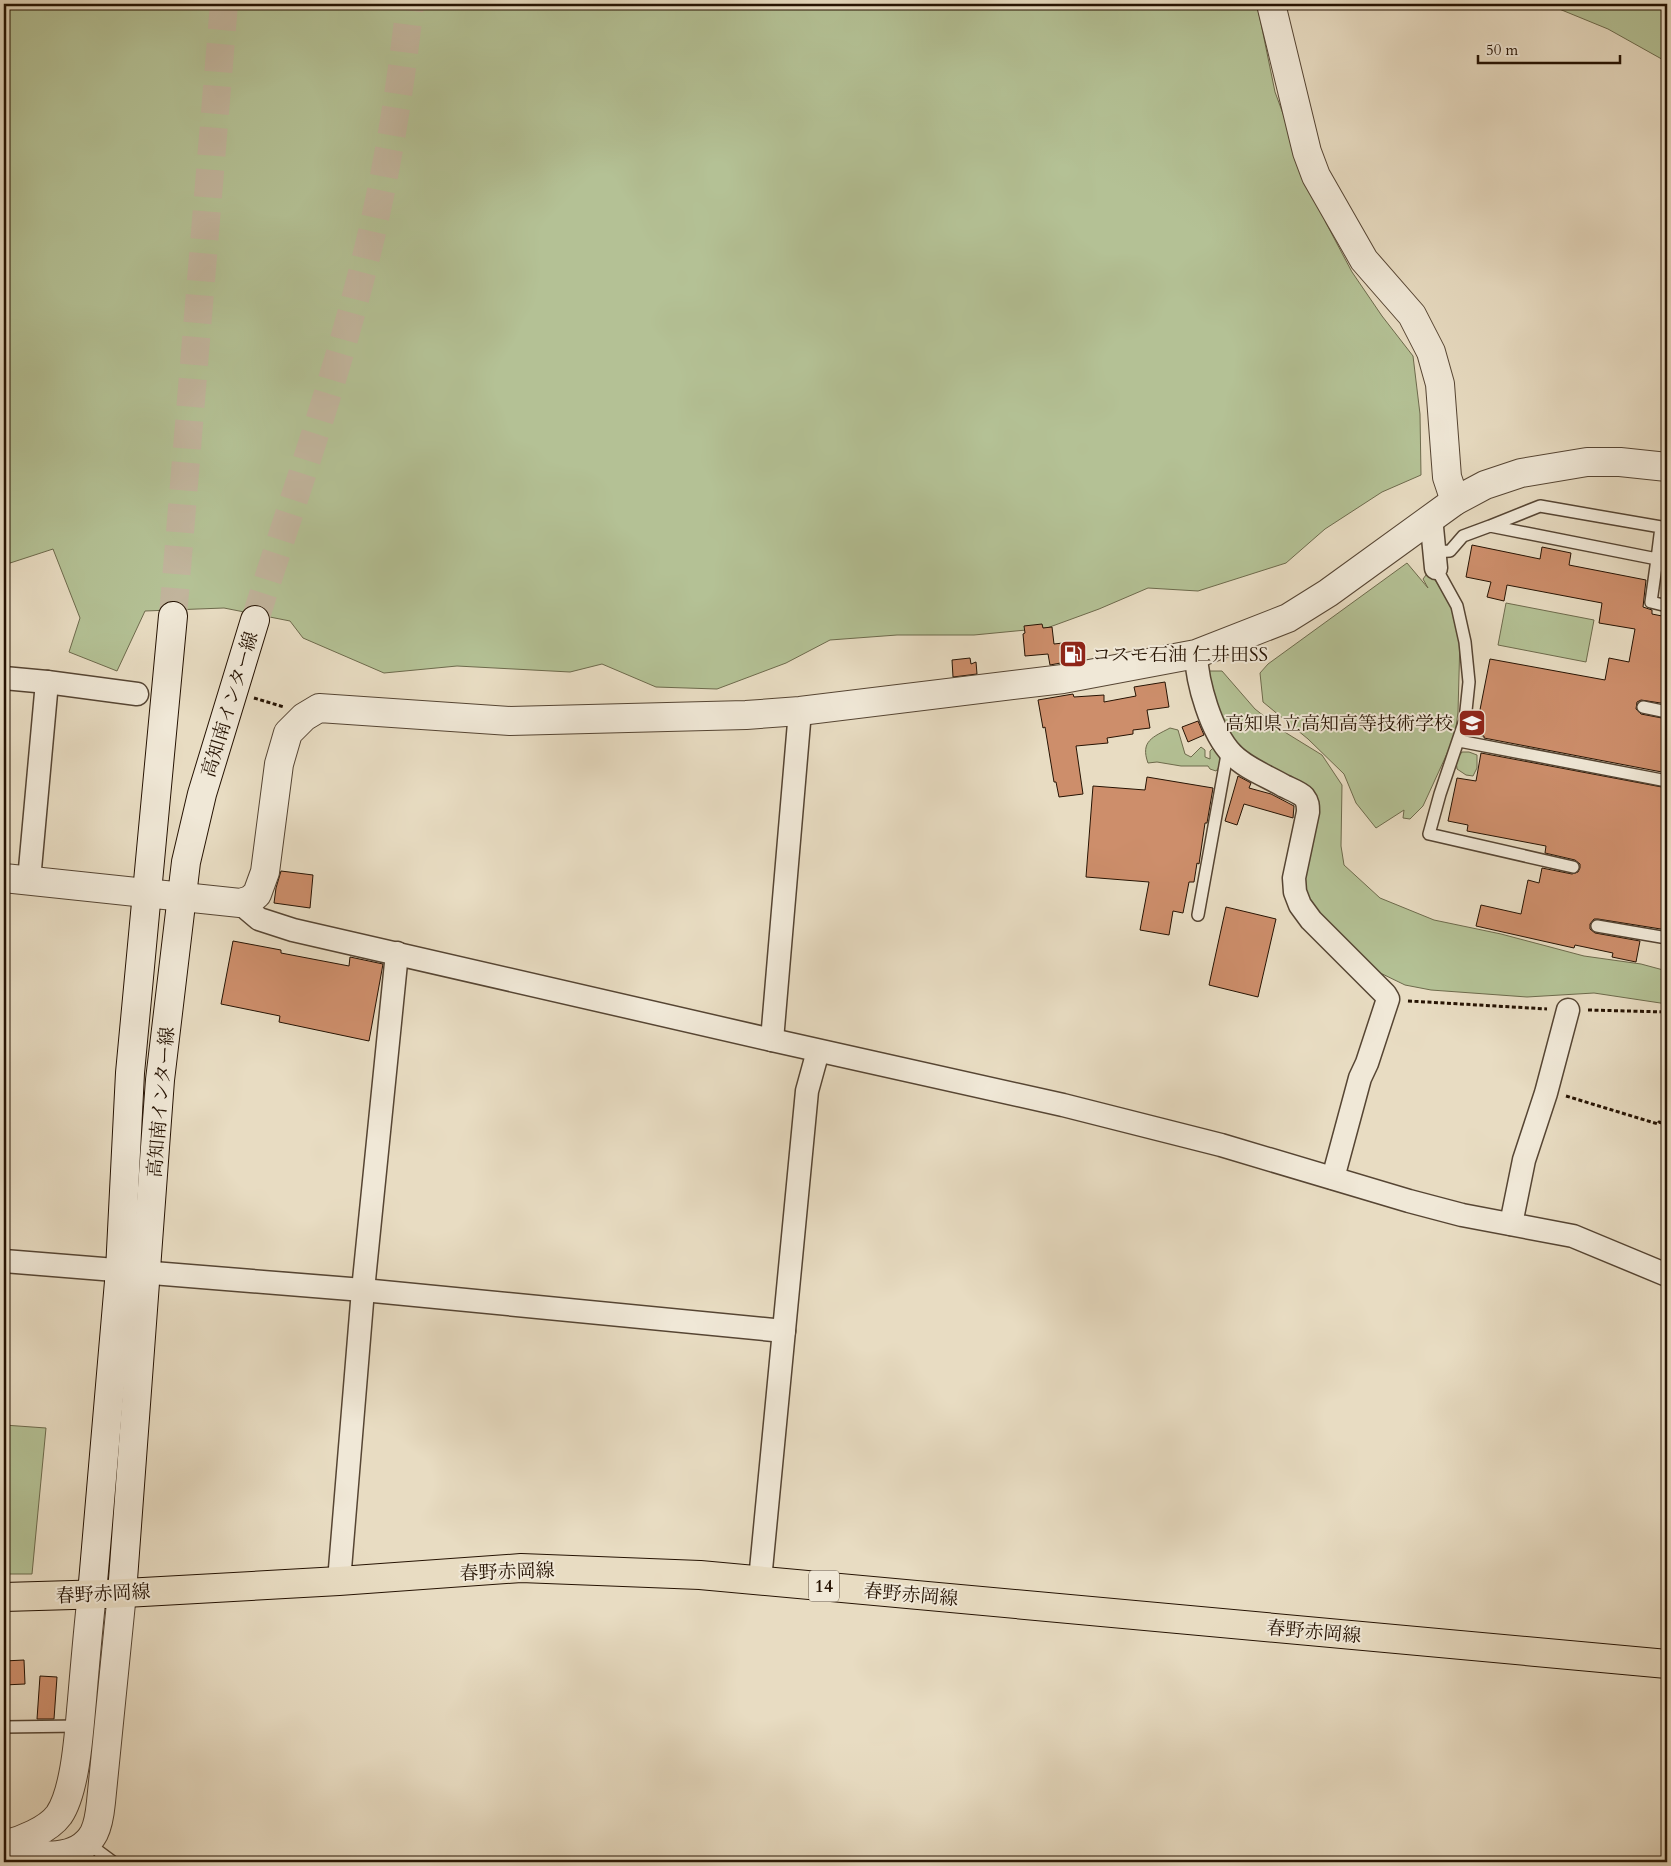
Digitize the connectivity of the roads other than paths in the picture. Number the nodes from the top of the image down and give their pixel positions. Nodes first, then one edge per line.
1 (1270, 4) edge
2 (1667, 467) edge
3 (1455, 501) junction
4 (1431, 517) junction
5 (1490, 526) junction
6 (1664, 538) edge
7 (1657, 559) junction
8 (1435, 560) junction
9 (1667, 606) edge
10 (173, 616) tunnel mouth
11 (255, 620) tunnel mouth
12 (1196, 654) junction
13 (4, 678) edge
14 (47, 682) junction
15 (136, 694) dead end
16 (1642, 707) dead end
17 (800, 711) junction
18 (1667, 712) edge
19 (1459, 741) junction
20 (1228, 749) junction
21 (1667, 781) edge
22 (1573, 867) dead end
23 (16, 879) edge
24 (147, 893) junction
25 (182, 896) junction
26 (240, 903) junction
27 (1198, 915) dead end
28 (1597, 926) dead end
29 (1667, 938) edge
30 (396, 953) junction
31 (1568, 1010) road end
32 (772, 1040) junction
33 (818, 1051) junction
34 (1333, 1178) junction
35 (1511, 1224) junction
36 (4, 1261) edge
37 (133, 1271) junction
38 (1667, 1276) edge
39 (363, 1290) junction
40 (784, 1331) junction
41 (760, 1580) junction
42 (339, 1581) junction
43 (122, 1593) junction
44 (92, 1594) junction
45 (4, 1597) edge
46 (1667, 1664) edge
47 (79, 1726) junction
48 (4, 1727) edge
49 (86, 1842) junction
50 (4, 1845) edge
51 (4, 1851) edge
52 (113, 1862) edge

1 - 3 street
2 - 3 street
3 - 4 street
4 - 8 street
4 - 12 street
5 - 6 lane
5 - 7 lane
5 - 8 lane
6 - 7 lane
7 - 9 lane
8 - 19 lane
10 - 24 street, 高知南インター線
11 - 25 street, 高知南インター線
12 - 17 street
12 - 20 street
13 - 14 street
14 - 15 street
14 - 23 street
16 - 18 lane
17 - 26 street
17 - 32 street
19 - 21 lane
19 - 22 lane
20 - 27 lane
20 - 34 street
23 - 24 street
24 - 25 street
24 - 37 street, 高知南インター線
25 - 26 street
25 - 37 street, 高知南インター線
26 - 30 street
28 - 29 lane
30 - 32 street
30 - 39 street
31 - 35 street
32 - 33 street
33 - 34 street
33 - 40 street
34 - 35 street
35 - 38 street
36 - 37 street
37 - 39 street
37 - 43 street, 高知南インター線
37 - 44 street, 高知南インター線
39 - 40 street
39 - 42 street
40 - 41 street
41 - 42 main road, 春野赤岡線 / 14
41 - 46 main road, 春野赤岡線 / 14
42 - 43 main road, 春野赤岡線 / 14
43 - 44 main road, 春野赤岡線 / 14
43 - 49 street, 高知南インター線
44 - 45 main road, 春野赤岡線 / 14
44 - 47 street, 高知南インター線
47 - 48 lane
47 - 50 street, 高知南インター線
49 - 51 street
49 - 52 lane

